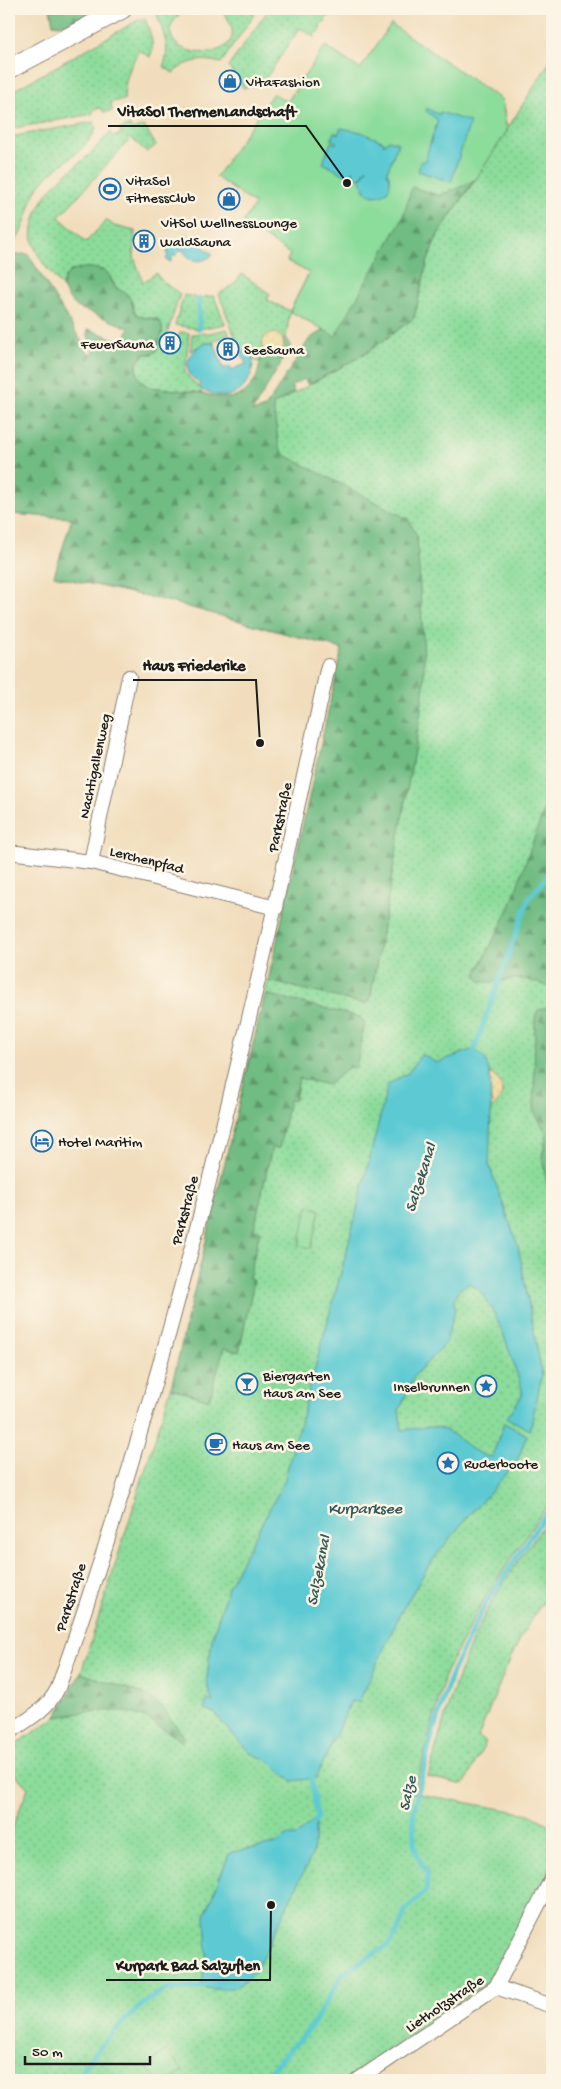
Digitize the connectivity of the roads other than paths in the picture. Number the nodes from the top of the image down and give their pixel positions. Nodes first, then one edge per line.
1 (122, 9) edge
2 (9, 69) edge
3 (328, 666) dead end
4 (129, 677) dead end
5 (9, 852) edge
6 (91, 862) junction
7 (276, 908) junction
8 (9, 1732) edge
9 (552, 1878) edge
10 (496, 1987) junction
11 (552, 2006) edge
12 (358, 2080) edge

1 - 2 main road
3 - 7 street, Parkstraße
4 - 6 street, Nachtigallenweg
5 - 6 street, Lerchenpfad
6 - 7 street, Lerchenpfad
7 - 8 street, Parkstraße
9 - 10 street, Lietholzstraße
10 - 11 street
10 - 12 street, Lietholzstraße

